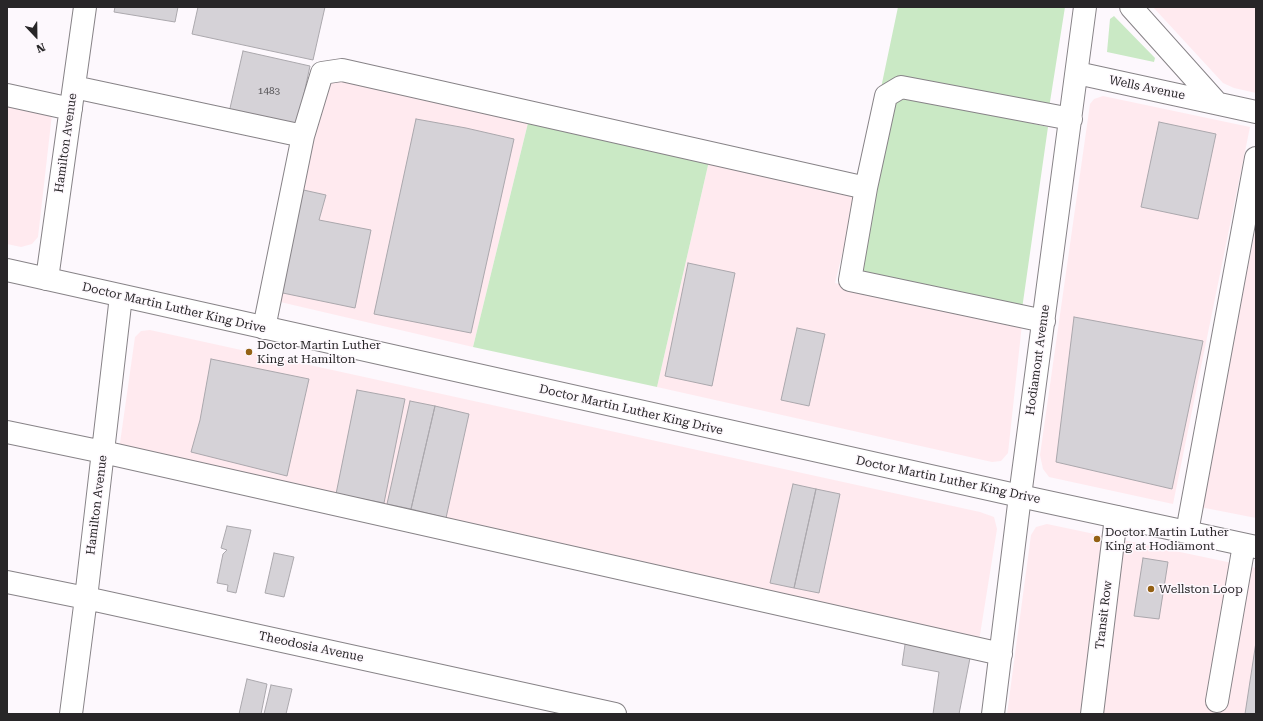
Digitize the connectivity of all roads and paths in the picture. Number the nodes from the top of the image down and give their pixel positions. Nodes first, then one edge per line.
1 (85, 7) edge
2 (1085, 7) edge
3 (1131, 7) edge
4 (1077, 73) junction
5 (74, 87) junction
6 (7, 95) edge
7 (1217, 103) junction
8 (71, 110) junction
9 (1256, 112) edge
10 (1071, 119) junction
11 (303, 136) junction
12 (1256, 158) edge
13 (866, 188) junction
14 (7, 270) edge
15 (47, 279) junction
16 (121, 296) junction
17 (1044, 321) junction
18 (264, 328) junction
19 (7, 432) edge
20 (103, 452) junction
21 (1020, 496) junction
22 (1116, 517) junction
23 (1187, 532) junction
24 (1250, 546) edge
25 (7, 582) edge
26 (86, 598) junction
27 (1001, 654) junction
28 (1217, 700) dead end
29 (71, 714) edge
30 (615, 714) edge
31 (993, 714) edge
32 (1092, 714) edge

1 - 5 street, Hamilton Avenue
2 - 4 street, Hodiamont Avenue
3 - 7 street, Wells Avenue
4 - 7 street, Wells Avenue
4 - 10 street, Hodiamont Avenue
5 - 8 street, Hamilton Avenue
5 - 11 street
6 - 8 street
7 - 9 street, Wells Avenue
8 - 15 street, Hamilton Avenue
10 - 13 street
10 - 17 street, Hodiamont Avenue
11 - 13 street
11 - 18 street
12 - 23 street
13 - 17 street
14 - 15 street, Doctor Martin Luther King Drive
15 - 16 street, Doctor Martin Luther King Drive
16 - 18 street, Doctor Martin Luther King Drive
16 - 20 street, Hamilton Avenue
17 - 21 street, Hodiamont Avenue
18 - 21 street, Doctor Martin Luther King Drive
19 - 20 street
20 - 26 street, Hamilton Avenue
20 - 27 street
21 - 22 street, Doctor Martin Luther King Drive
21 - 27 street, Hodiamont Avenue
22 - 23 street, Doctor Martin Luther King Drive
22 - 32 street, Transit Row
23 - 24 street, Doctor Martin Luther King Drive
24 - 28 street
25 - 26 street, Theodosia Avenue
26 - 29 street, Hamilton Avenue
26 - 30 street, Theodosia Avenue
27 - 31 street, Hodiamont Avenue

